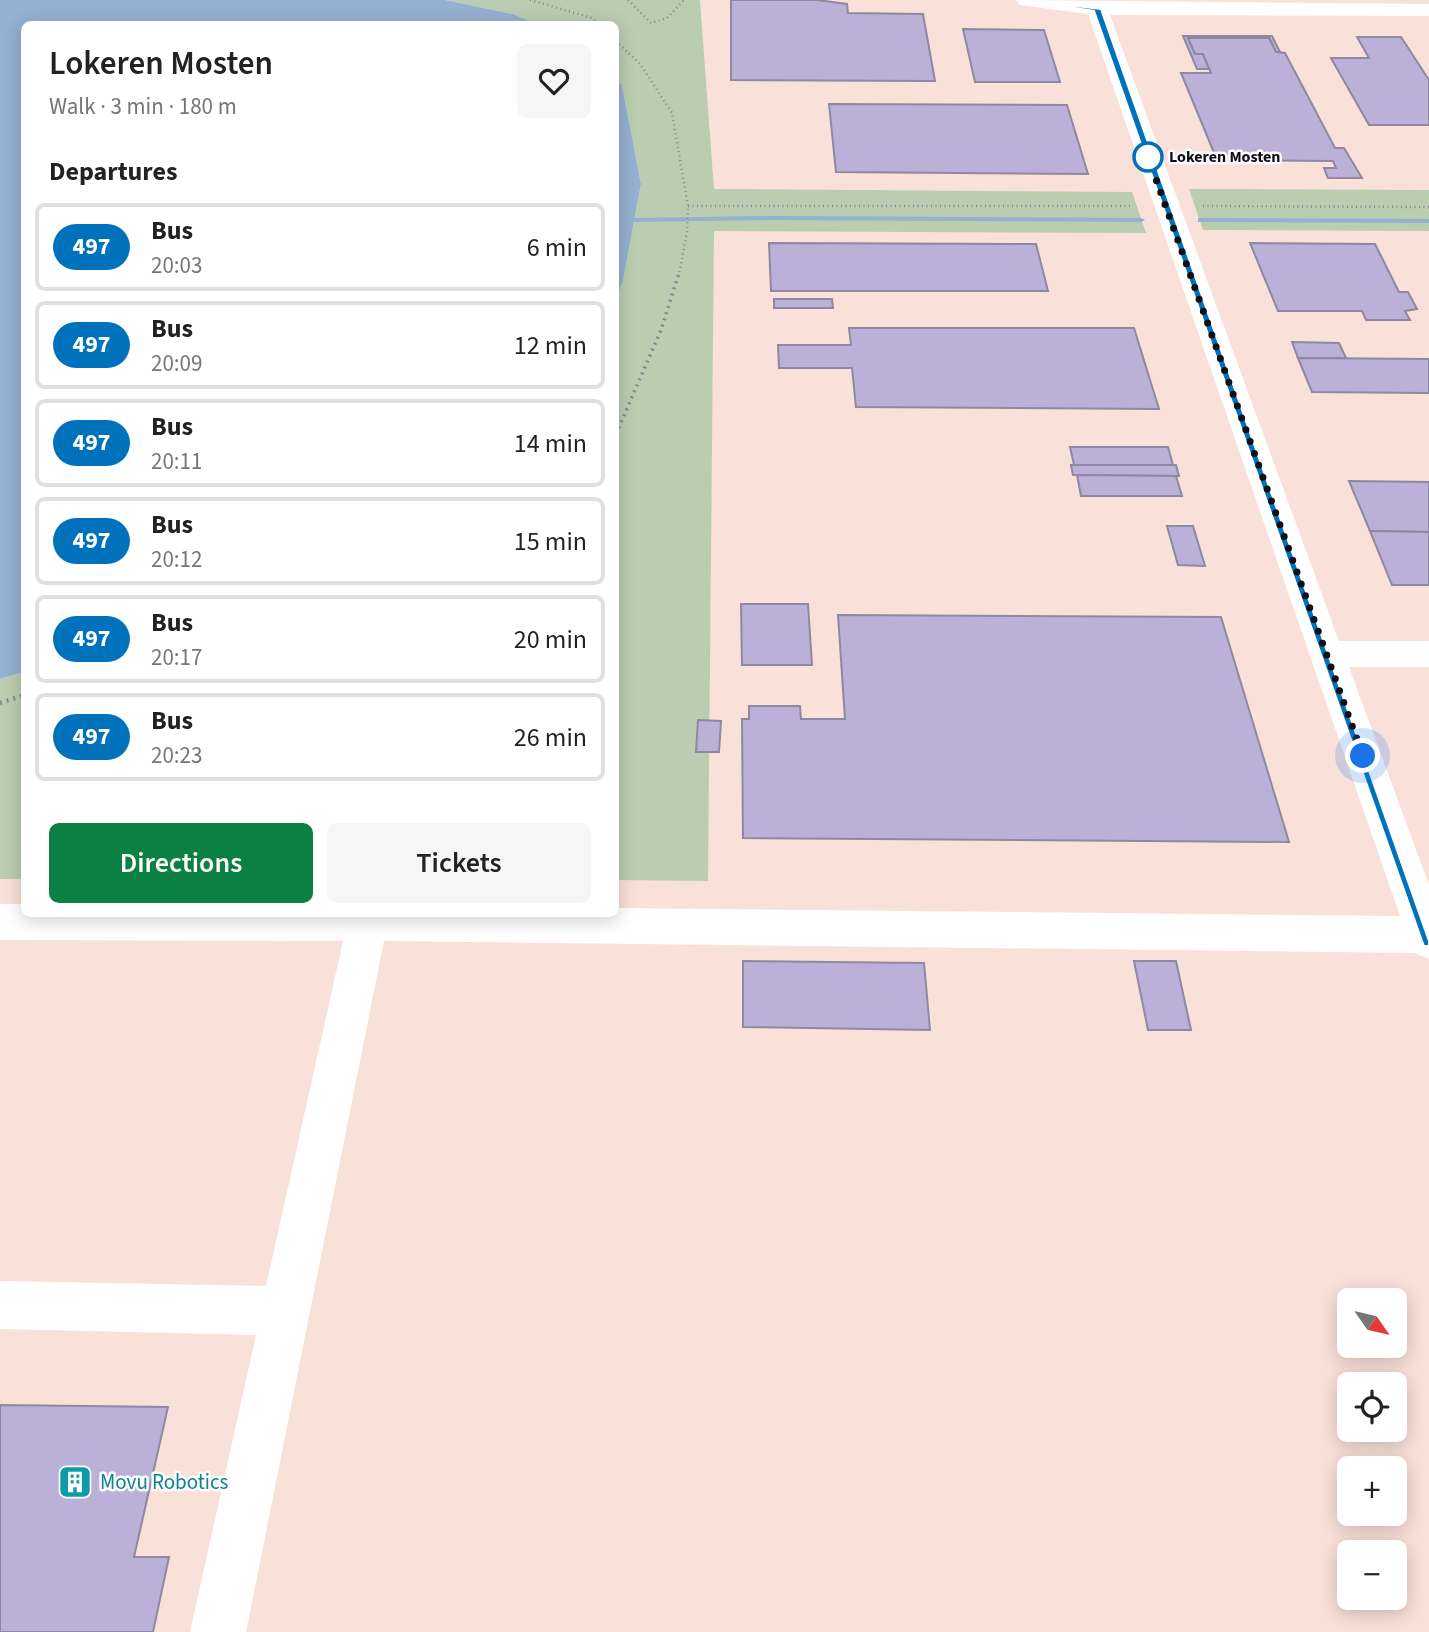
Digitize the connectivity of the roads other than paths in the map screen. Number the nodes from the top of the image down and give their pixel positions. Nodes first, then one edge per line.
1 (1027, 0) edge
2 (1097, 9) junction
3 (1429, 10) edge
4 (1326, 654) junction
5 (1429, 654) edge
6 (0, 922) edge
7 (367, 923) junction
8 (1428, 938) edge
9 (0, 1305) edge
10 (286, 1311) junction
11 (218, 1632) edge

1 - 2 street
2 - 3 street
2 - 4 street
4 - 5 street
4 - 8 street
6 - 7 street
7 - 8 street
7 - 10 street
9 - 10 street
10 - 11 street

